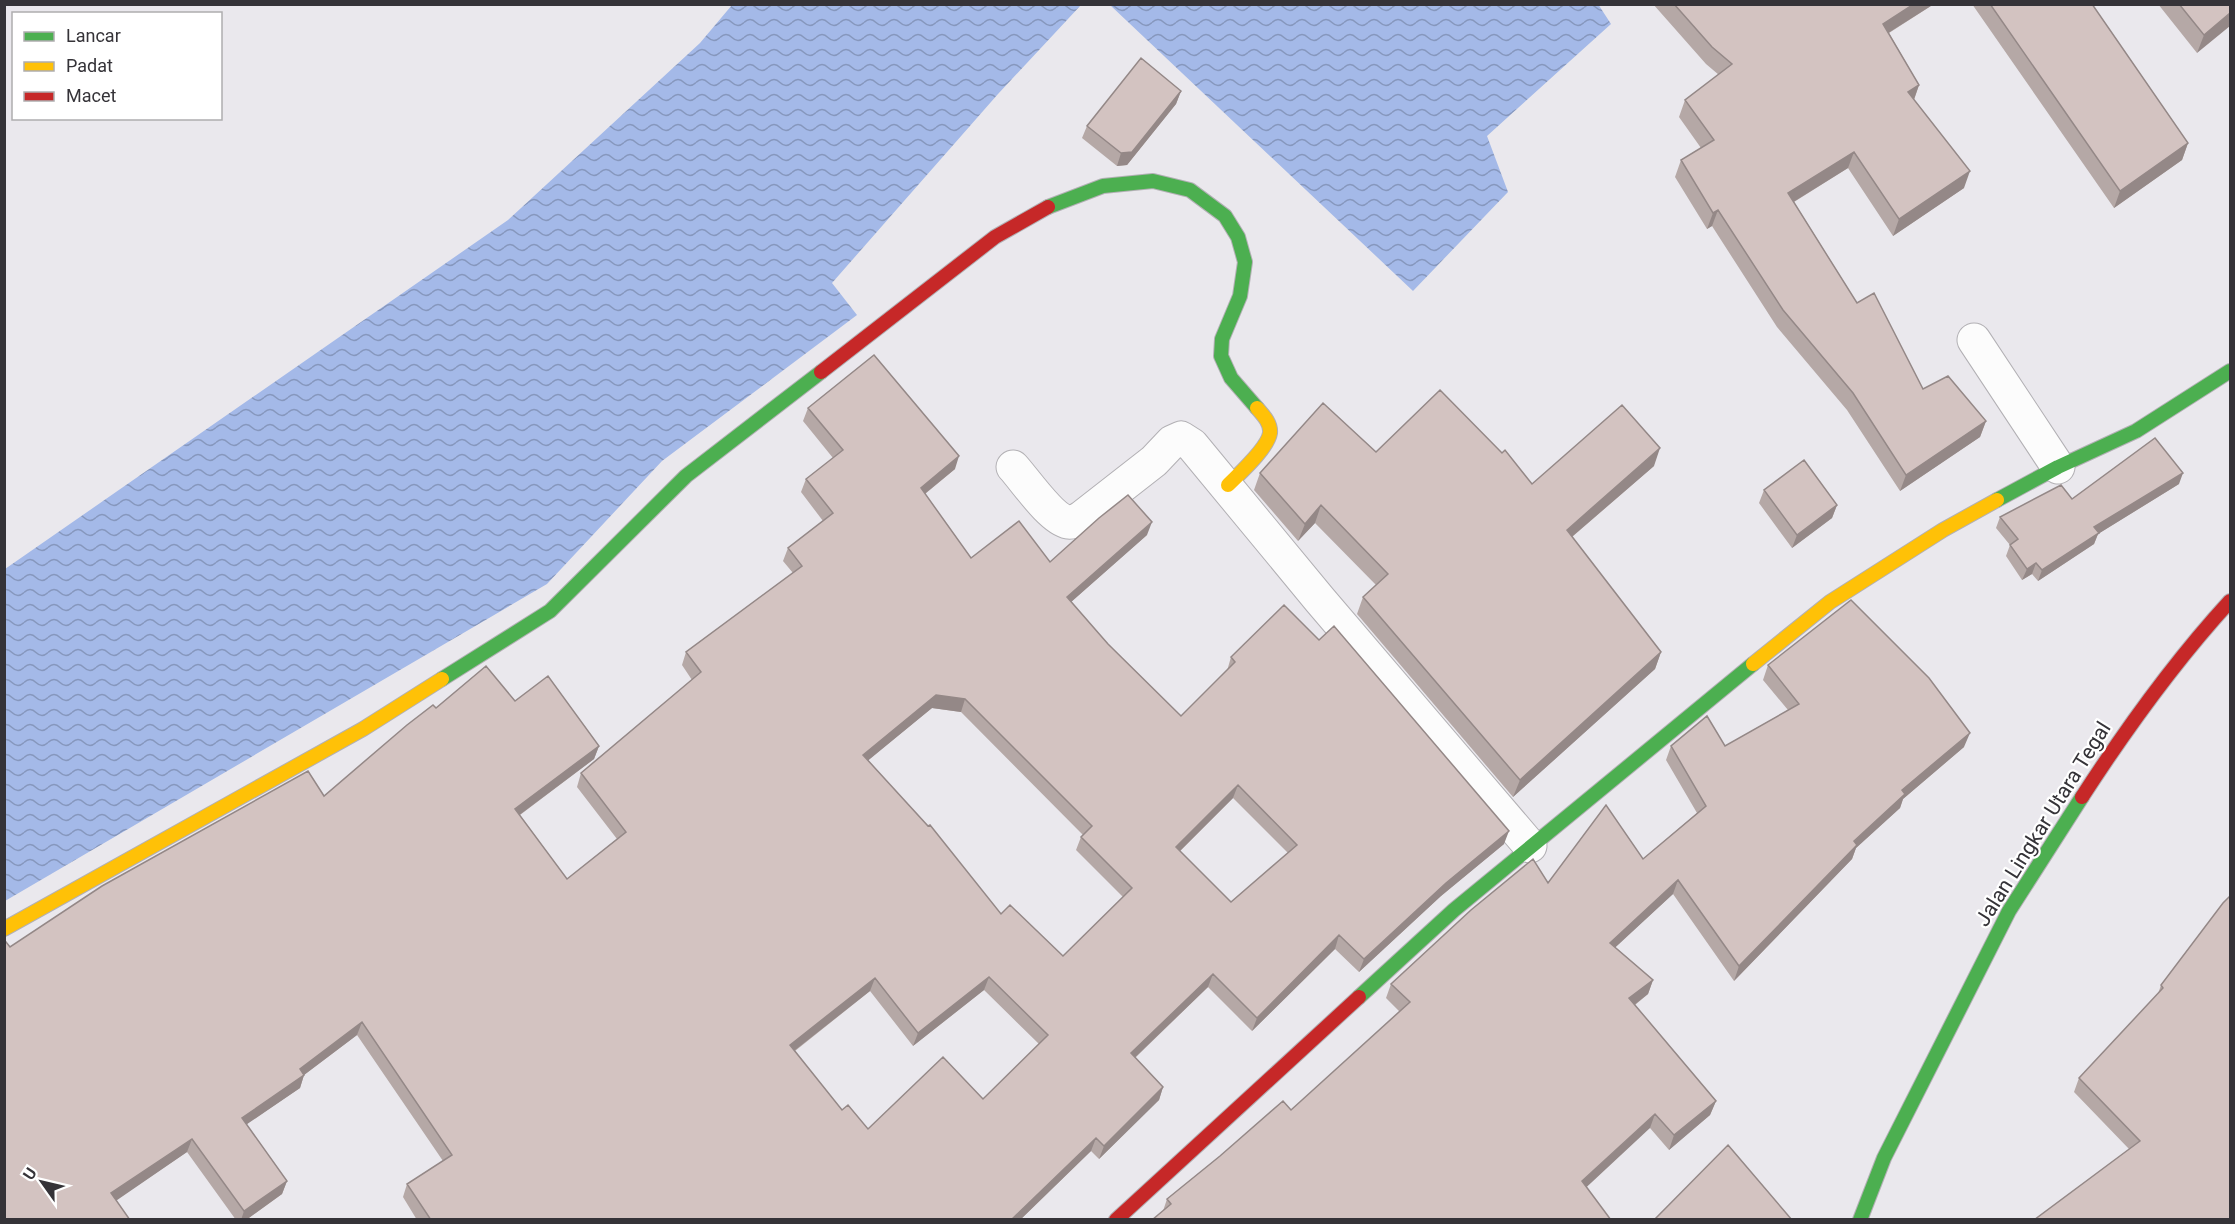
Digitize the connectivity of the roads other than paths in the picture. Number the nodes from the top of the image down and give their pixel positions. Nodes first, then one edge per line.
1 (1974, 340) dead end
2 (2230, 370) edge
3 (1014, 467) dead end
4 (2058, 467) junction
5 (1227, 486) junction
6 (2230, 601) edge
7 (1530, 846) junction
8 (4, 929) edge
9 (1116, 1220) edge
10 (1860, 1220) edge

1 - 4 street
2 - 4 main road
3 - 5 street
4 - 7 main road
5 - 7 street
5 - 8 main road
6 - 10 main road, Jalan Lingkar Utara Tegal
7 - 9 main road

